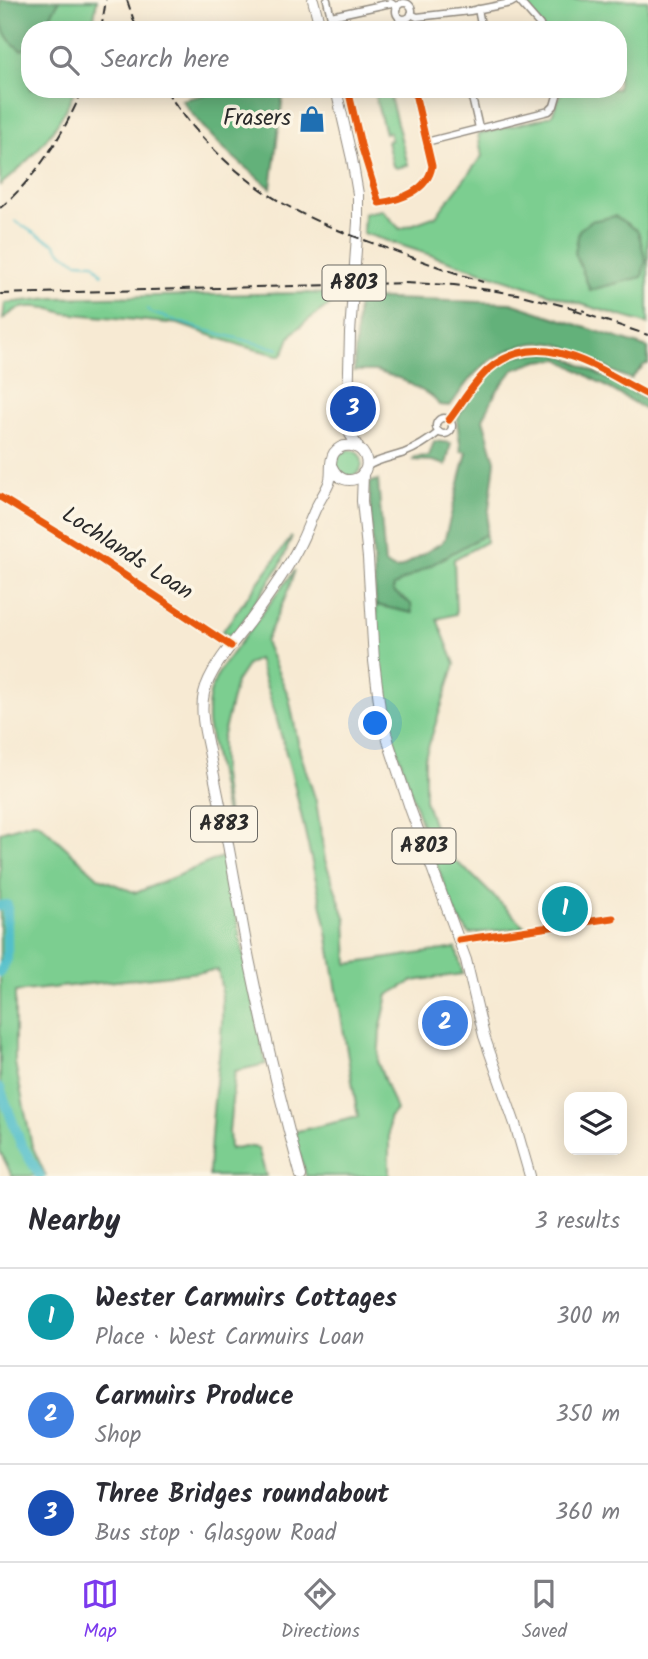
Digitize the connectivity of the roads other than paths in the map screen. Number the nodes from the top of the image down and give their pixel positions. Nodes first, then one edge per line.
1 (313, 0) edge
2 (327, 0) edge
3 (517, 0) edge
4 (407, 1) edge
5 (397, 7) junction
6 (478, 9) junction
7 (411, 14) junction
8 (331, 16) junction
9 (399, 17) junction
10 (318, 21) edge
11 (332, 21) edge
12 (400, 21) edge
13 (480, 21) edge
14 (536, 21) edge
15 (343, 98) edge
16 (345, 98) edge
17 (416, 98) edge
18 (472, 98) edge
19 (556, 98) edge
20 (480, 128) junction
21 (426, 142) junction
22 (648, 395) edge
23 (449, 420) junction
24 (349, 425) junction
25 (439, 432) junction
26 (341, 447) junction
27 (360, 449) junction
28 (383, 458) junction
29 (331, 467) junction
30 (365, 470) junction
31 (346, 480) junction
32 (0, 497) edge
33 (321, 498) junction
34 (362, 508) junction
35 (231, 646) junction
36 (613, 918) dead end
37 (459, 940) junction
38 (301, 1176) edge
39 (530, 1176) edge

1 - 10 main road
2 - 8 street
3 - 6 street
3 - 14 street
4 - 5 street
4 - 7 street
5 - 8 street
5 - 9 street
6 - 7 street
6 - 13 street
7 - 9 street
8 - 11 street
9 - 12 street
15 - 24 main road, A803
16 - 21 street
17 - 21 street
18 - 20 street
19 - 20 street
20 - 21 street
22 - 23 street
23 - 25 street
23 - 25 street
24 - 26 main road, A803
24 - 27 main road, A803
25 - 28 street
26 - 27 main road
26 - 29 main road
27 - 28 street
27 - 30 main road
28 - 30 street
29 - 31 main road
29 - 33 main road
30 - 31 main road
30 - 34 main road, A803
31 - 33 main road
31 - 34 main road, A803
32 - 35 street, Lochlands Loan
33 - 35 main road, A883
34 - 37 main road, A803
35 - 38 main road, A883
36 - 37 street
37 - 39 main road, A803

